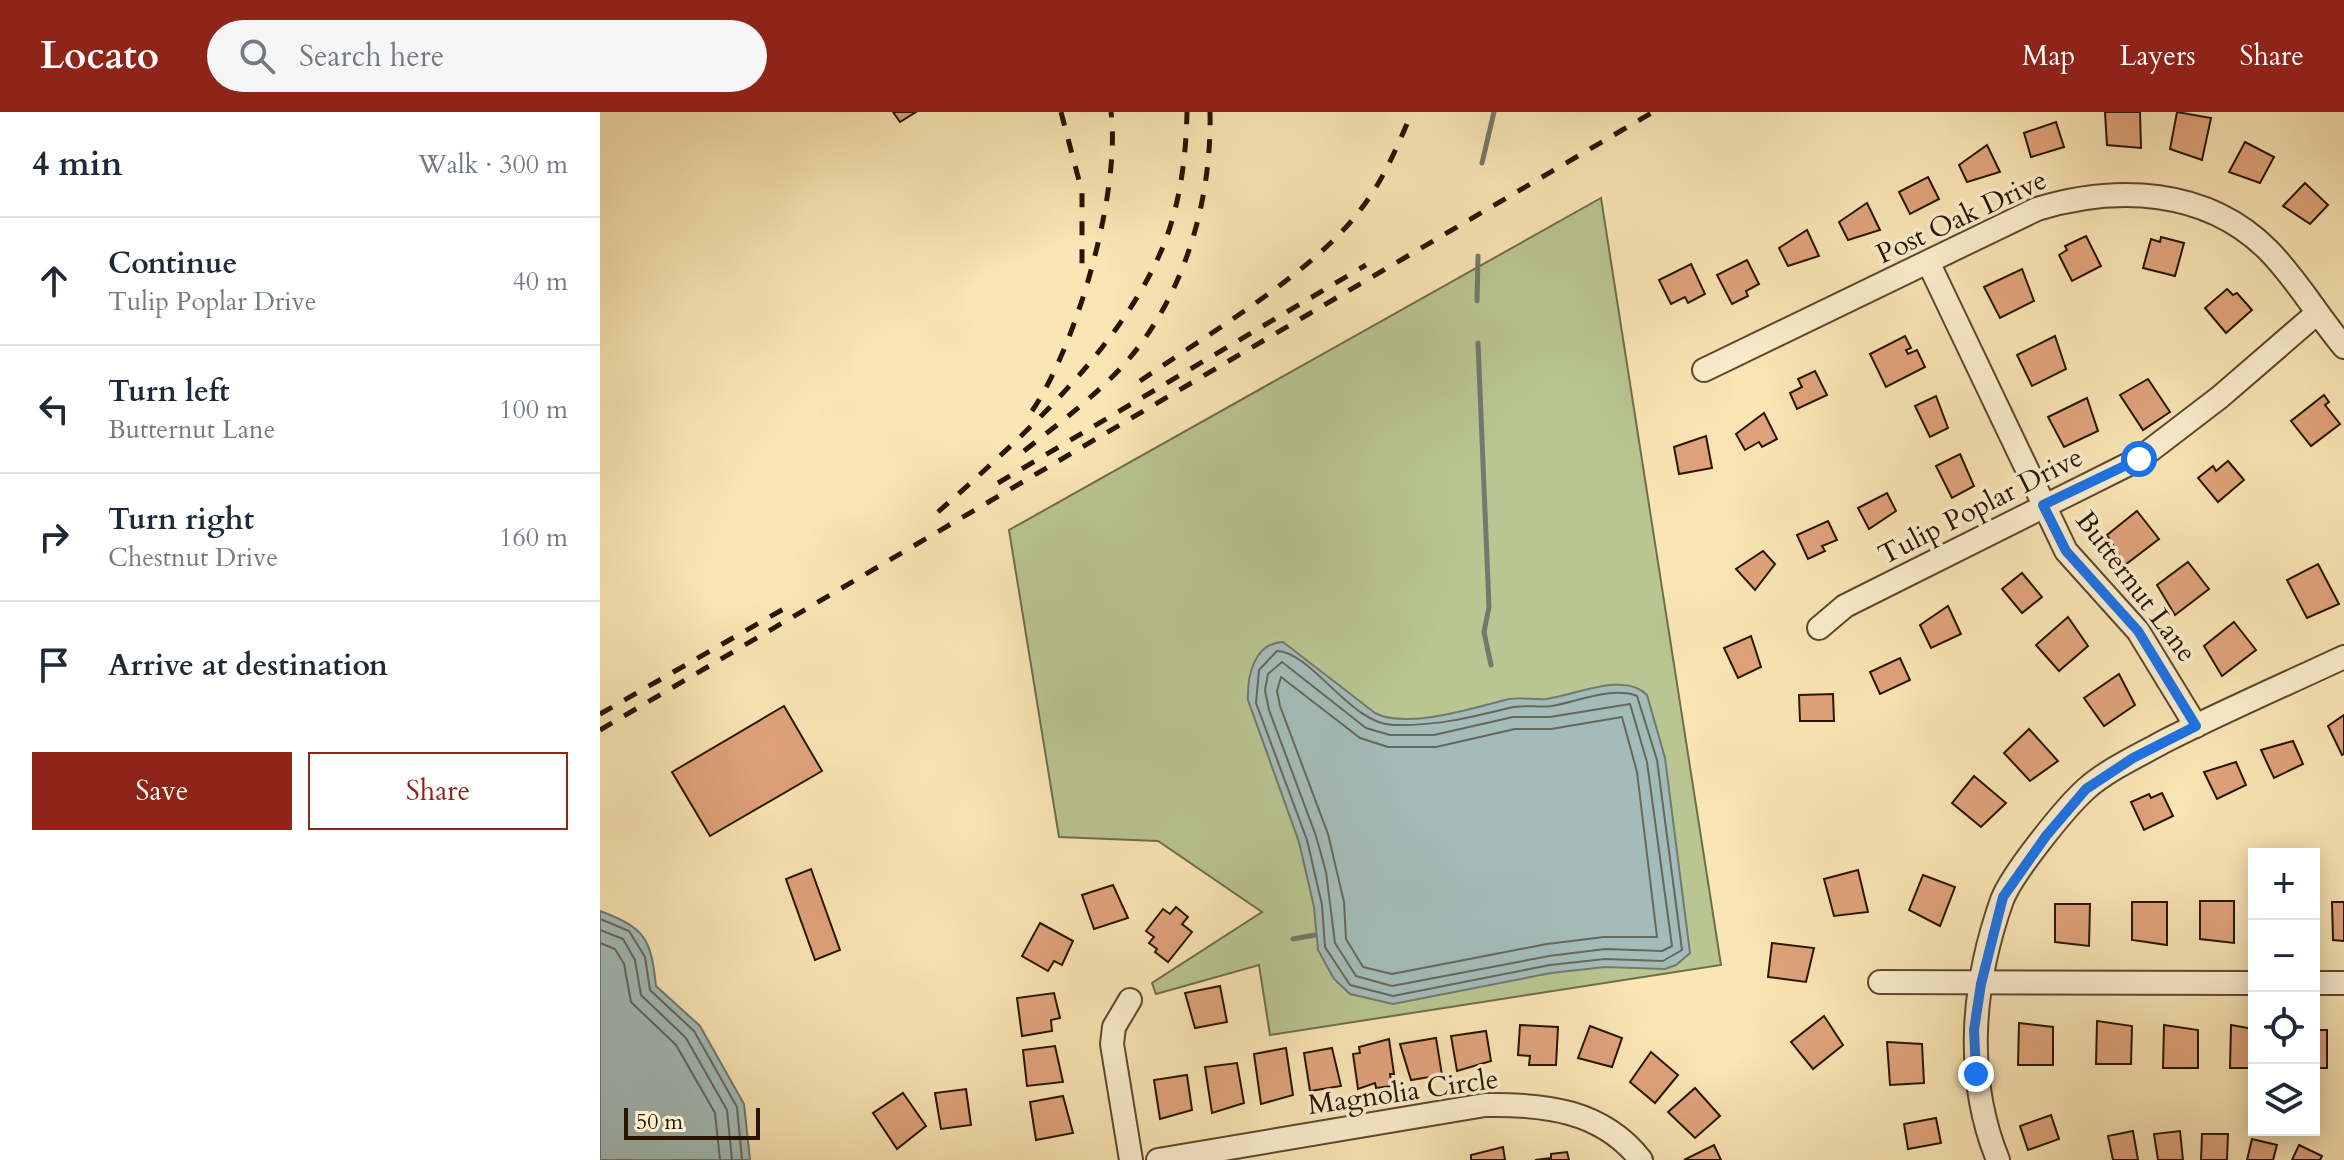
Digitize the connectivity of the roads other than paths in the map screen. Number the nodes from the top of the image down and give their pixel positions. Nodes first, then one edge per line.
1 (1929, 264) junction
2 (2316, 314) junction
3 (2344, 347) edge
4 (1704, 370) dead end
5 (2043, 505) junction
6 (1819, 628) dead end
7 (2344, 657) edge
8 (2196, 726) junction
9 (1880, 982) dead end
10 (2248, 983) edge
11 (2320, 983) edge
12 (2344, 983) edge
13 (1981, 984) junction
14 (1130, 1000) dead end
15 (1131, 1160) edge
16 (1158, 1160) edge
17 (1641, 1160) edge
18 (1998, 1160) edge

1 - 2 street, Post Oak Drive
1 - 4 street, Post Oak Drive
1 - 5 street, Butternut Lane
2 - 3 street, Post Oak Drive
2 - 5 street, Tulip Poplar Drive
5 - 6 street, Tulip Poplar Drive
5 - 8 street, Butternut Lane
7 - 8 street
8 - 13 street
9 - 13 street
10 - 13 street
11 - 12 street
13 - 18 street
14 - 15 street
16 - 17 street, Magnolia Circle

